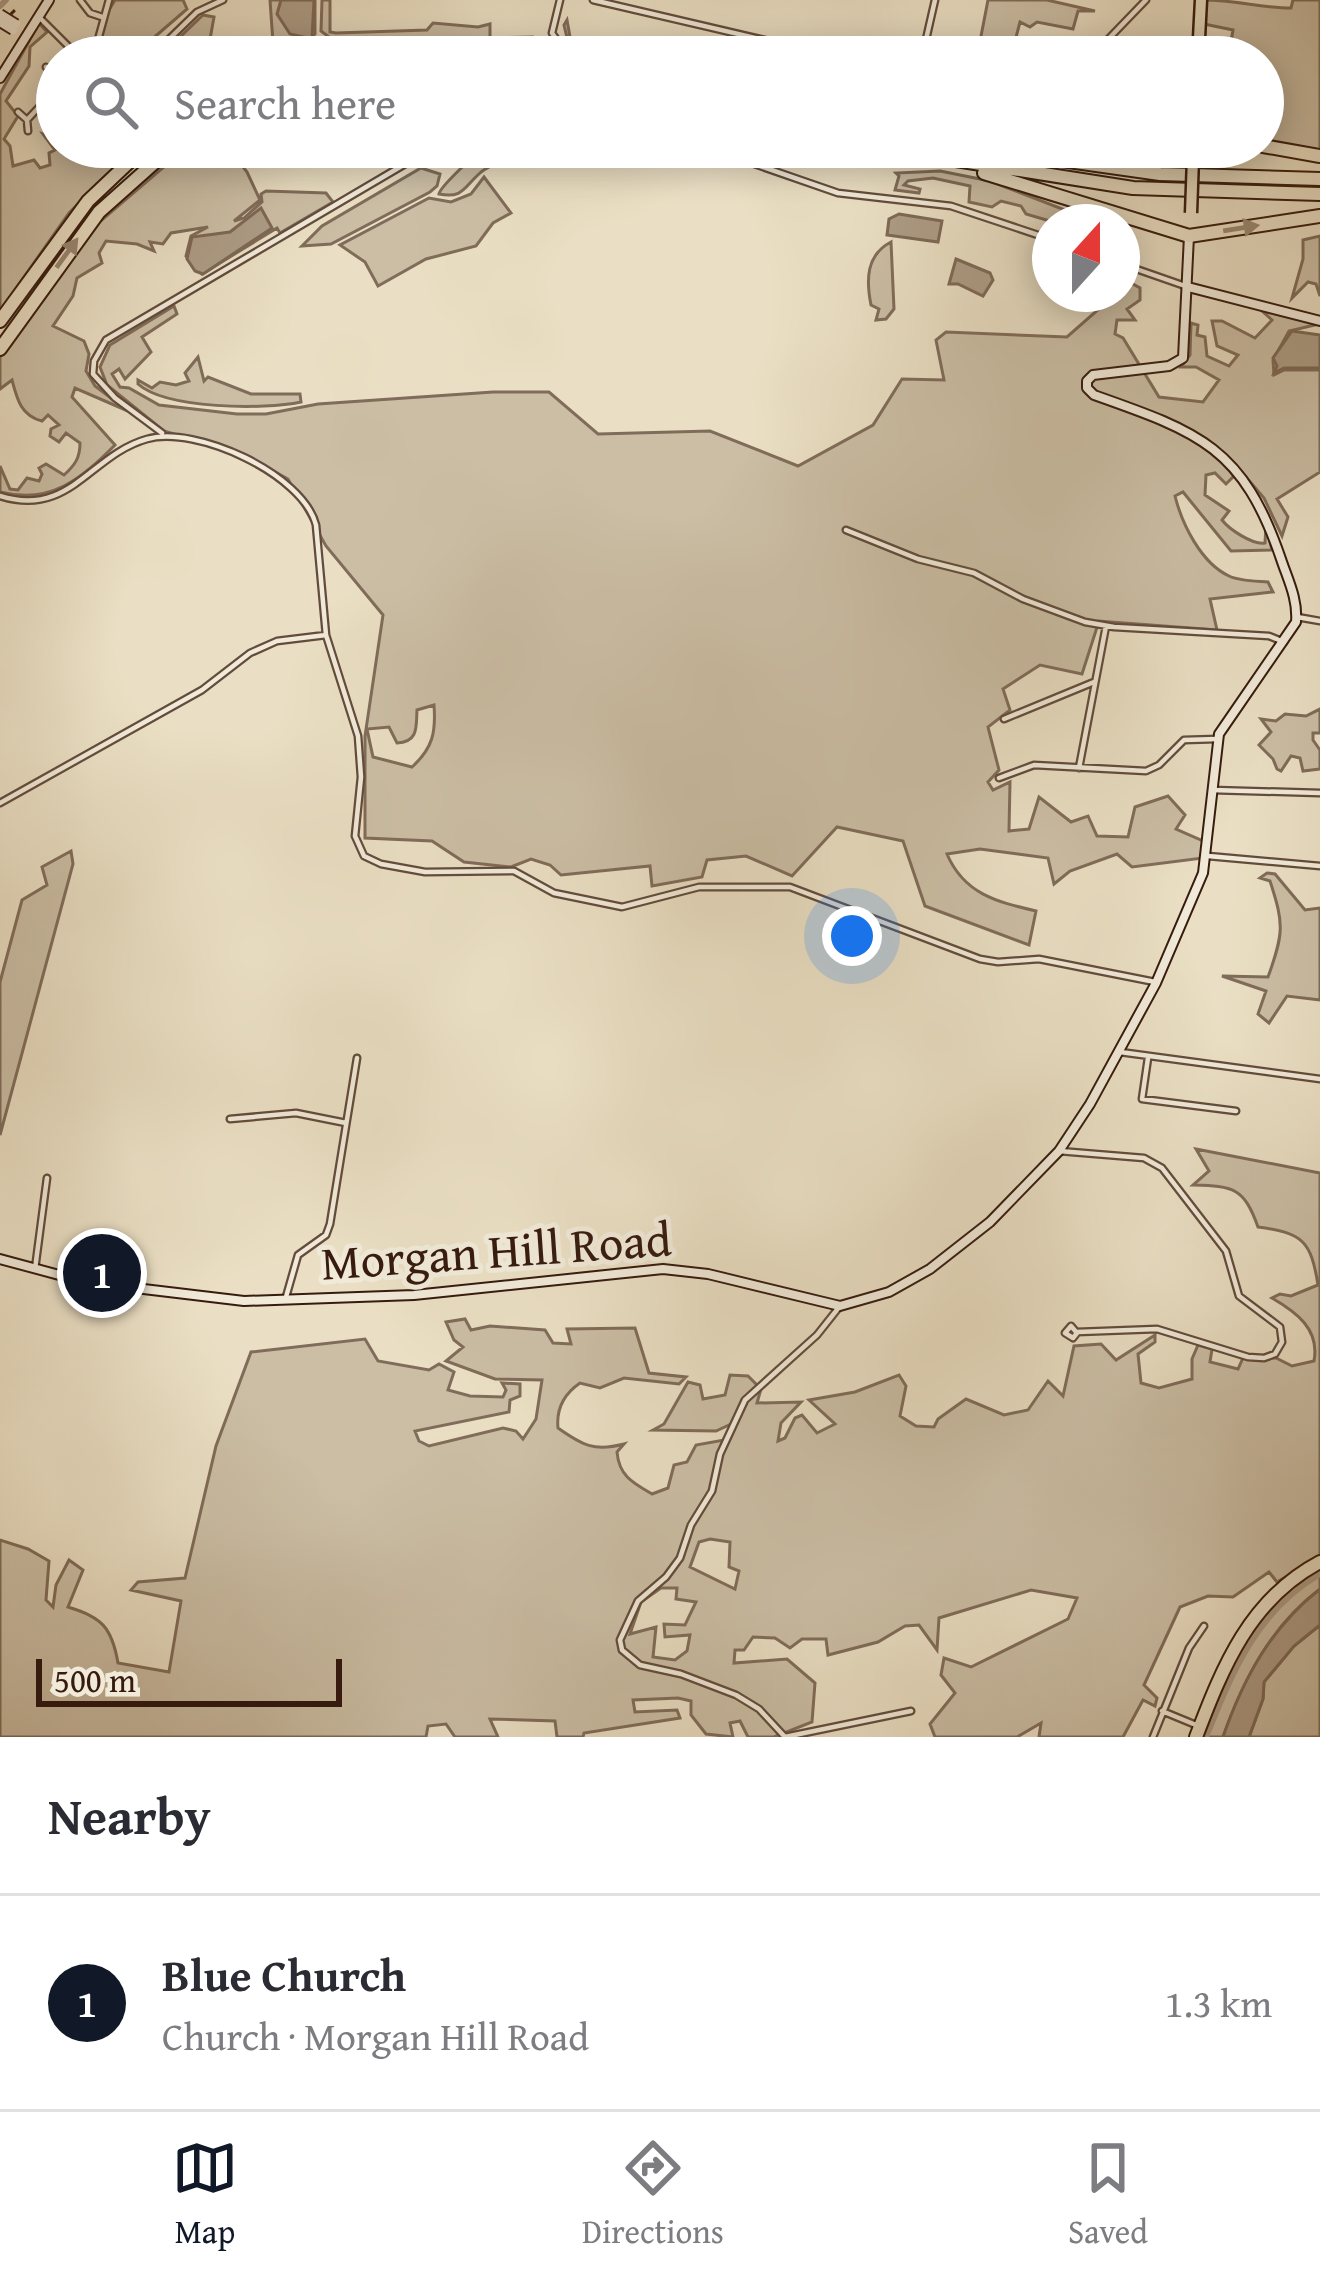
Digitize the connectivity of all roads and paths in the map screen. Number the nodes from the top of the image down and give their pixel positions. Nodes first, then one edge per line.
1 (49, 0) edge
2 (80, 0) edge
3 (109, 0) edge
4 (223, 0) edge
5 (560, 0) edge
6 (593, 0) edge
7 (935, 0) edge
8 (1146, 0) edge
9 (1198, 0) edge
10 (38, 16) junction
11 (102, 17) junction
12 (0, 18) edge
13 (27, 35) junction
14 (58, 36) edge
15 (98, 36) edge
16 (172, 36) edge
17 (554, 36) edge
18 (747, 36) edge
19 (927, 36) edge
20 (1111, 36) edge
21 (1198, 36) edge
22 (0, 78) edge
23 (36, 110) edge
24 (18, 112) dead end
25 (27, 120) junction
26 (28, 130) dead end
27 (1284, 150) edge
28 (1320, 156) edge
29 (123, 168) edge
30 (148, 168) edge
31 (398, 168) edge
32 (766, 168) edge
33 (962, 168) edge
34 (1001, 168) edge
35 (1118, 168) edge
36 (1192, 168) edge
37 (1320, 179) edge
38 (1320, 194) edge
39 (1320, 216) edge
40 (1032, 233) edge
41 (1190, 236) junction
42 (1140, 270) edge
43 (1188, 287) junction
44 (0, 321) edge
45 (1320, 321) edge
46 (0, 349) edge
47 (164, 435) junction
48 (0, 496) edge
49 (846, 530) dead end
50 (1297, 617) junction
51 (1320, 621) edge
52 (1106, 626) junction
53 (326, 635) junction
54 (1284, 642) junction
55 (1094, 682) junction
56 (1004, 718) dead end
57 (1217, 739) junction
58 (1079, 768) junction
59 (999, 778) dead end
60 (1212, 790) junction
61 (1320, 794) edge
62 (0, 803) edge
63 (1208, 856) junction
64 (1320, 866) edge
65 (1156, 982) junction
66 (1120, 1052) junction
67 (357, 1058) dead end
68 (1148, 1058) junction
69 (1320, 1079) edge
70 (1236, 1111) dead end
71 (230, 1119) dead end
72 (346, 1124) junction
73 (1059, 1151) junction
74 (47, 1178) dead end
75 (0, 1259) edge
76 (35, 1269) junction
77 (285, 1300) junction
78 (840, 1306) junction
79 (1077, 1332) dead end
80 (1320, 1562) edge
81 (1204, 1626) dead end
82 (910, 1711) dead end
83 (1162, 1711) junction
84 (1198, 1732) edge
85 (785, 1737) edge
86 (1153, 1737) edge

1 - 10 main road
2 - 11 street
3 - 11 street
4 - 16 street
5 - 17 street
6 - 18 street
7 - 19 street
8 - 20 street
9 - 21 main road
10 - 13 main road
10 - 14 street
11 - 15 street
12 - 13 main road, bridge
13 - 22 main road
23 - 25 street
24 - 25 street
25 - 26 street
27 - 28 highway
29 - 44 highway
46 -> 30 highway
31 - 47 street
32 - 40 street
33 - 41 highway
34 - 38 highway
35 - 37 highway
36 - 41 main road, bridge
41 -> 39 highway
41 - 43 main road
42 - 43 street
43 - 45 main road
43 - 50 main road
47 - 48 street
47 - 53 street
49 - 52 street
50 - 51 street
50 - 54 main road
52 - 54 street
52 - 55 street
53 - 62 street
53 - 65 street
54 - 57 main road
55 - 56 street
55 - 58 street
57 - 58 street
57 - 60 main road
58 - 59 street
60 - 61 street
60 - 63 main road
63 - 64 street
63 - 65 main road
65 - 66 main road
66 - 68 street
66 - 73 main road
67 - 72 street
68 - 69 street
68 - 70 street
71 - 72 street
72 - 77 street
73 - 78 main road
73 - 79 street
74 - 76 street
75 - 76 main road, Morgan Hill Road
76 - 77 main road, Morgan Hill Road
77 - 78 main road, Morgan Hill Road
78 - 85 street
80 - 84 highway
81 - 83 street
82 - 85 street
83 - 84 street
83 - 86 street

